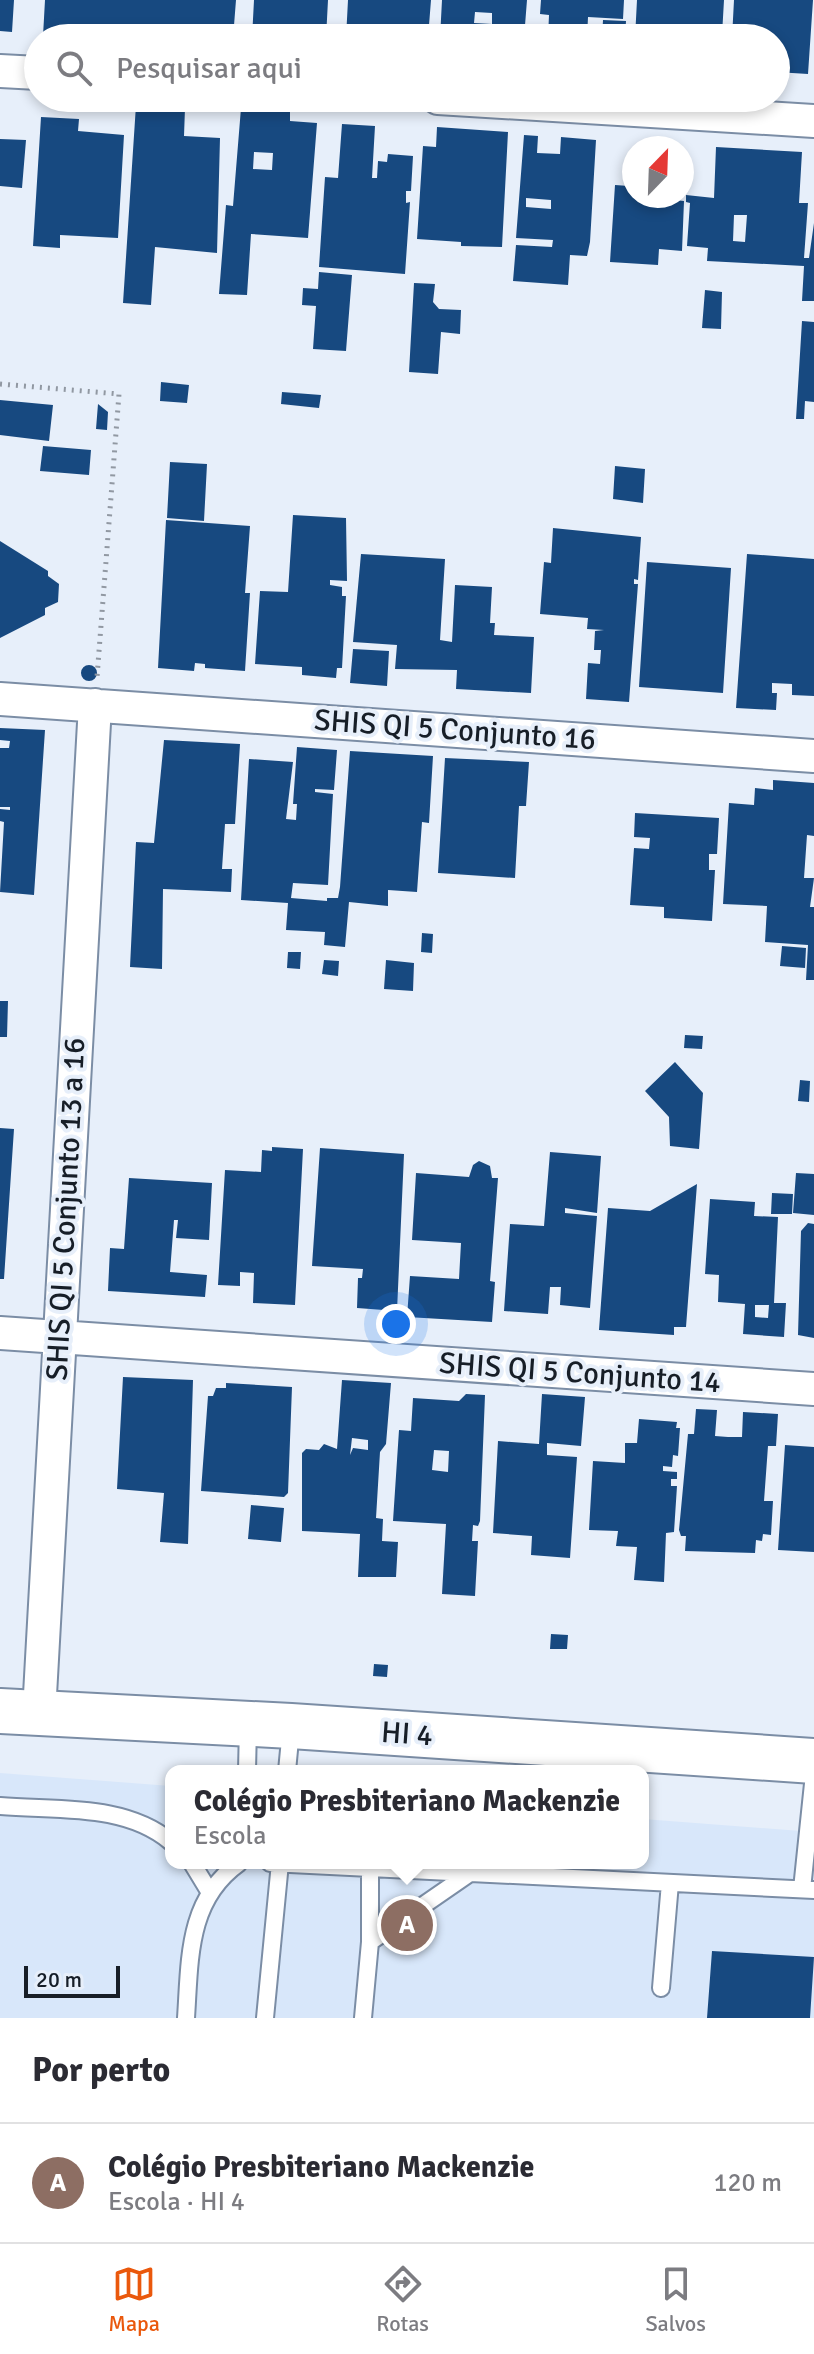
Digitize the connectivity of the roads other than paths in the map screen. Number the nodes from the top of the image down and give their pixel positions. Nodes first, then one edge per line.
1 (0, 71) edge
2 (24, 72) edge
3 (667, 112) edge
4 (814, 121) edge
5 (0, 699) edge
6 (95, 705) junction
7 (814, 756) edge
8 (0, 1333) edge
9 (59, 1337) junction
10 (814, 1389) edge
11 (19, 1712) edge
12 (248, 1723) junction
13 (291, 1726) junction
14 (814, 1761) edge
15 (247, 1765) edge
16 (288, 1765) edge
17 (814, 1774) edge
18 (0, 1806) edge
19 (165, 1838) edge
20 (196, 1869) edge
21 (233, 1869) edge
22 (277, 1869) edge
23 (370, 1869) joint
24 (470, 1873) junction
25 (670, 1883) junction
26 (808, 1890) edge
27 (209, 1891) junction
28 (370, 1942) junction
29 (661, 1988) dead end
30 (186, 2018) edge
31 (265, 2018) edge
32 (363, 2018) edge

1 - 2 street
3 - 4 street
5 - 6 street, SHIS QI 5 Conjunto 16
6 - 7 street, SHIS QI 5 Conjunto 16
6 - 9 street, SHIS QI 5 Conjunto 13 a 16
8 - 9 street, SHIS QI 5 Conjunto 14
9 - 10 street, SHIS QI 5 Conjunto 14
9 - 11 street, SHIS QI 5 Conjunto 13 a 16
11 - 12 street, HI 4
12 - 13 street, HI 4
12 - 15 lane
13 - 14 street, HI 4
13 - 16 lane
17 - 26 lane
18 - 19 lane
20 - 27 lane
21 - 27 lane
22 - 31 lane
23 - 24 lane
23 - 28 lane
24 - 25 lane
24 - 28 lane
25 - 26 lane
25 - 29 lane
27 - 30 lane
28 - 32 lane

